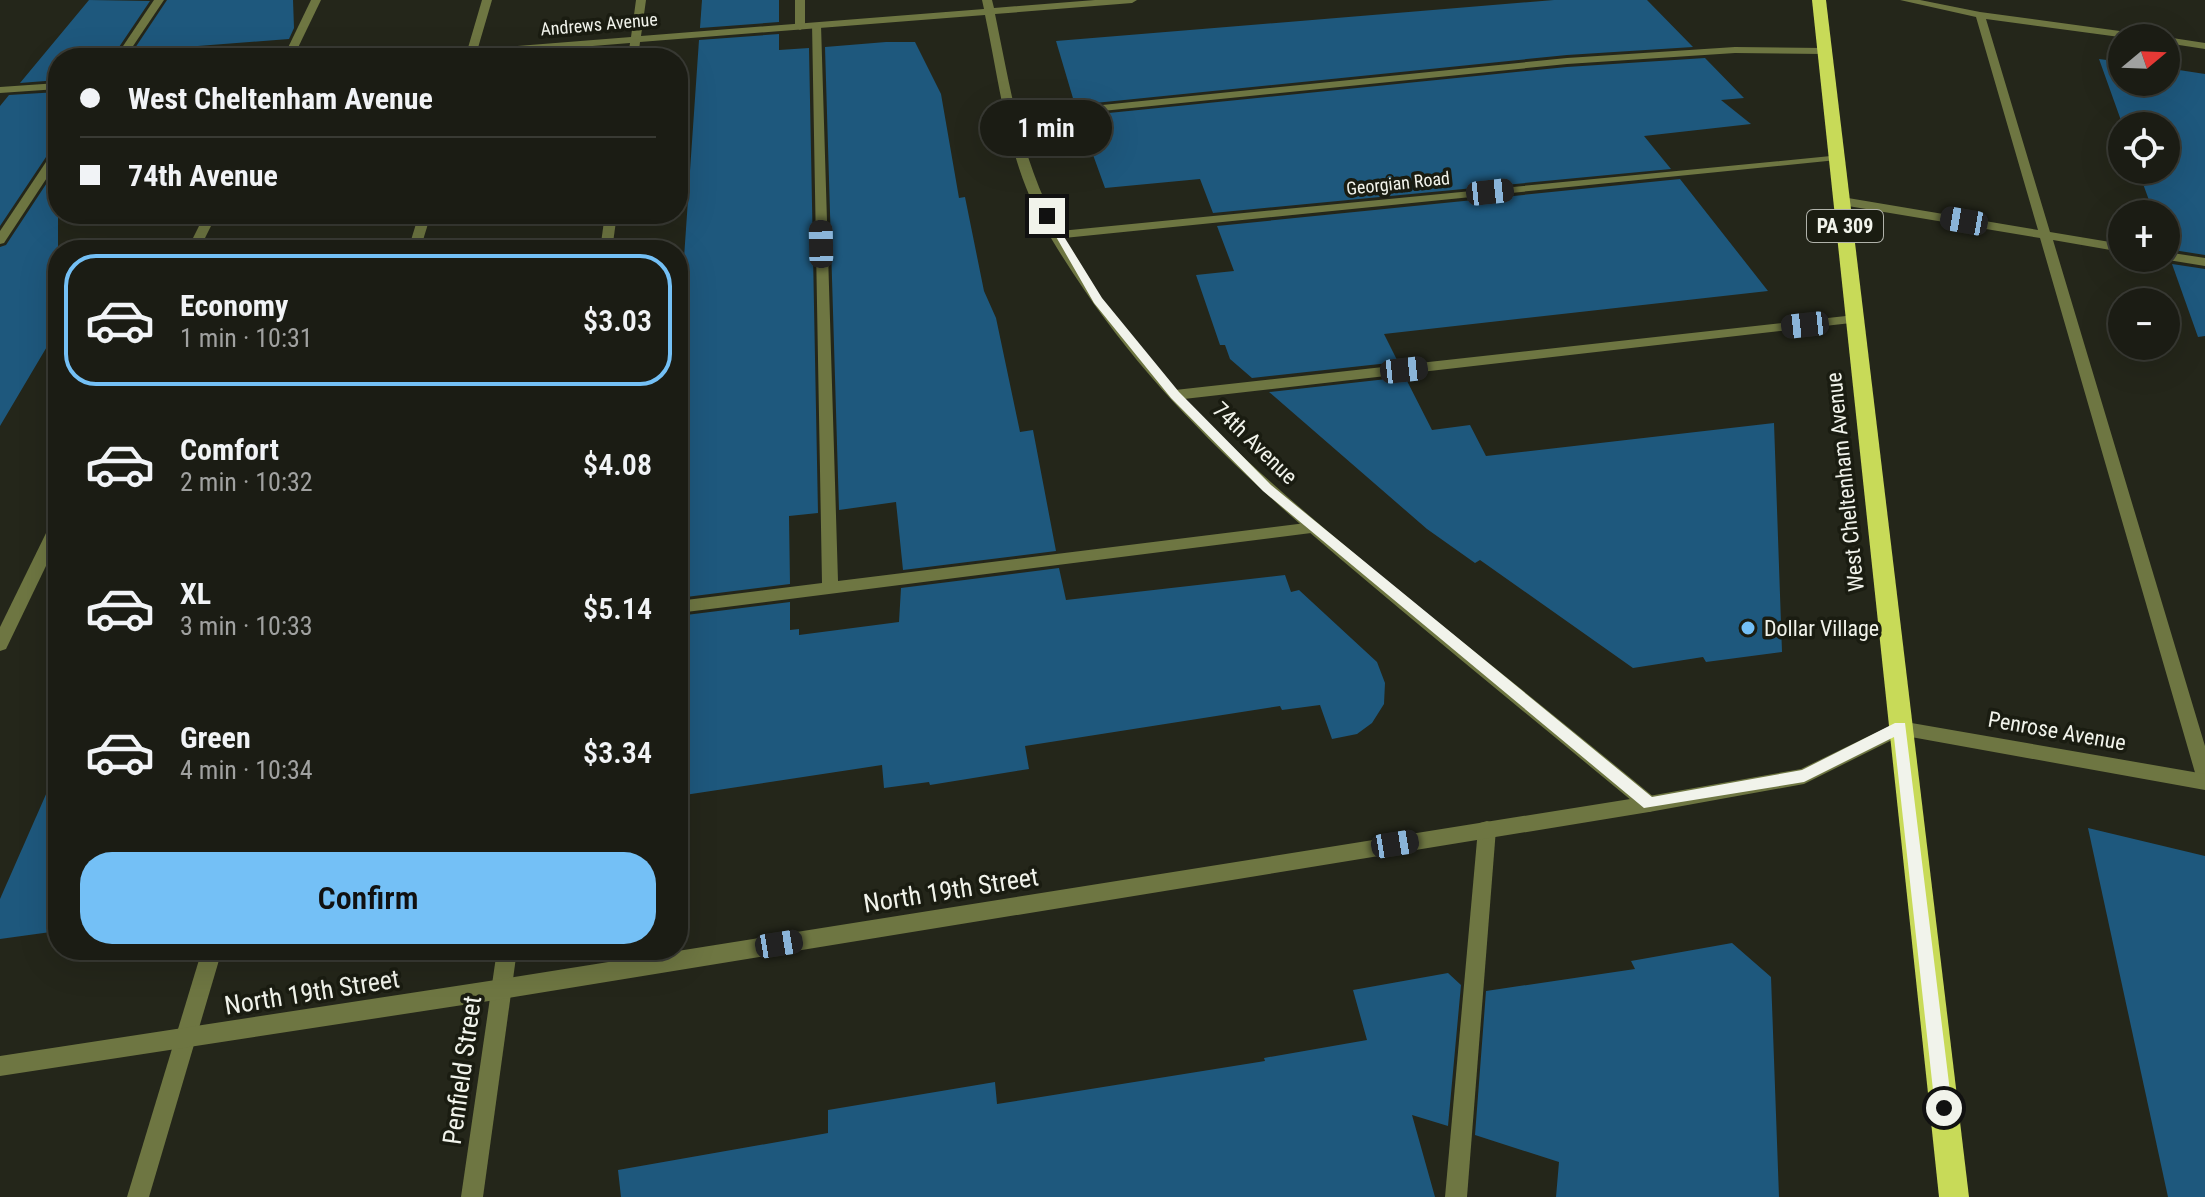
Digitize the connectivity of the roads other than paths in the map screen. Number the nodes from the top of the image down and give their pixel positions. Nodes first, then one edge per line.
1 (159, 0) edge
2 (316, 0) edge
3 (487, 0) edge
4 (641, 0) edge
5 (800, 0) edge
6 (1132, 0) edge
7 (1819, 0) edge
8 (1905, 0) edge
9 (989, 6) edge
10 (1980, 15) junction
11 (816, 25) junction
12 (800, 27) junction
13 (2108, 32) edge
14 (636, 39) junction
15 (2180, 42) edge
16 (2205, 46) edge
17 (127, 48) edge
18 (293, 48) edge
19 (472, 48) edge
20 (543, 48) edge
21 (635, 48) edge
22 (1823, 51) junction
23 (48, 87) edge
24 (0, 90) edge
25 (1013, 117) junction
26 (1837, 157) junction
27 (48, 167) edge
28 (1842, 201) junction
29 (1057, 235) junction
30 (2046, 235) junction
31 (0, 240) edge
32 (2108, 246) edge
33 (2180, 258) edge
34 (2205, 262) edge
35 (1855, 319) junction
36 (1175, 395) junction
37 (1314, 528) junction
38 (48, 546) edge
39 (830, 588) junction
40 (688, 606) edge
41 (0, 644) edge
42 (1900, 728) junction
43 (2205, 779) edge
44 (1649, 804) junction
45 (1487, 829) junction
46 (688, 959) edge
47 (209, 960) edge
48 (506, 960) edge
49 (681, 960) edge
50 (502, 989) junction
51 (186, 1038) junction
52 (0, 1066) edge
53 (138, 1197) edge
54 (472, 1197) edge
55 (1456, 1197) edge
56 (1954, 1197) edge

1 - 17 street
2 - 18 street
3 - 19 street
4 - 14 street
5 - 12 street
6 - 9 street, Andrews Avenue
7 - 22 highway, West Cheltenham Avenue / PA 309
8 - 10 street
9 - 11 street, Andrews Avenue
9 - 25 street, 74th Avenue
10 - 13 street
10 - 30 street
11 - 12 street, Andrews Avenue
11 - 39 street
12 - 14 street, Andrews Avenue
14 - 20 street, Andrews Avenue
14 - 21 street
15 - 16 street
22 - 25 street
22 - 26 highway, West Cheltenham Avenue / PA 309
23 - 24 street
25 - 29 street, 74th Avenue
26 - 28 highway, West Cheltenham Avenue / PA 309
26 - 29 street, Georgian Road
27 - 31 street
28 - 30 street
28 - 35 highway, West Cheltenham Avenue / PA 309
29 - 36 street, 74th Avenue
30 - 32 street
30 - 43 street
33 - 34 street
35 - 36 street
35 - 42 highway, West Cheltenham Avenue / PA 309
36 - 37 street, 74th Avenue
37 - 39 street
37 - 44 street, 74th Avenue
38 - 41 street
39 - 40 street
42 - 43 street, Penrose Avenue
42 - 44 street, North 19th Street
42 - 56 highway, West Cheltenham Avenue / PA 309
44 - 45 street, North 19th Street
45 - 46 street, North 19th Street
45 - 55 street
47 - 51 street
48 - 50 street, Penfield Street
49 - 50 street, North 19th Street
50 - 51 street, North 19th Street
50 - 54 street, Penfield Street
51 - 52 street, North 19th Street
51 - 53 street

